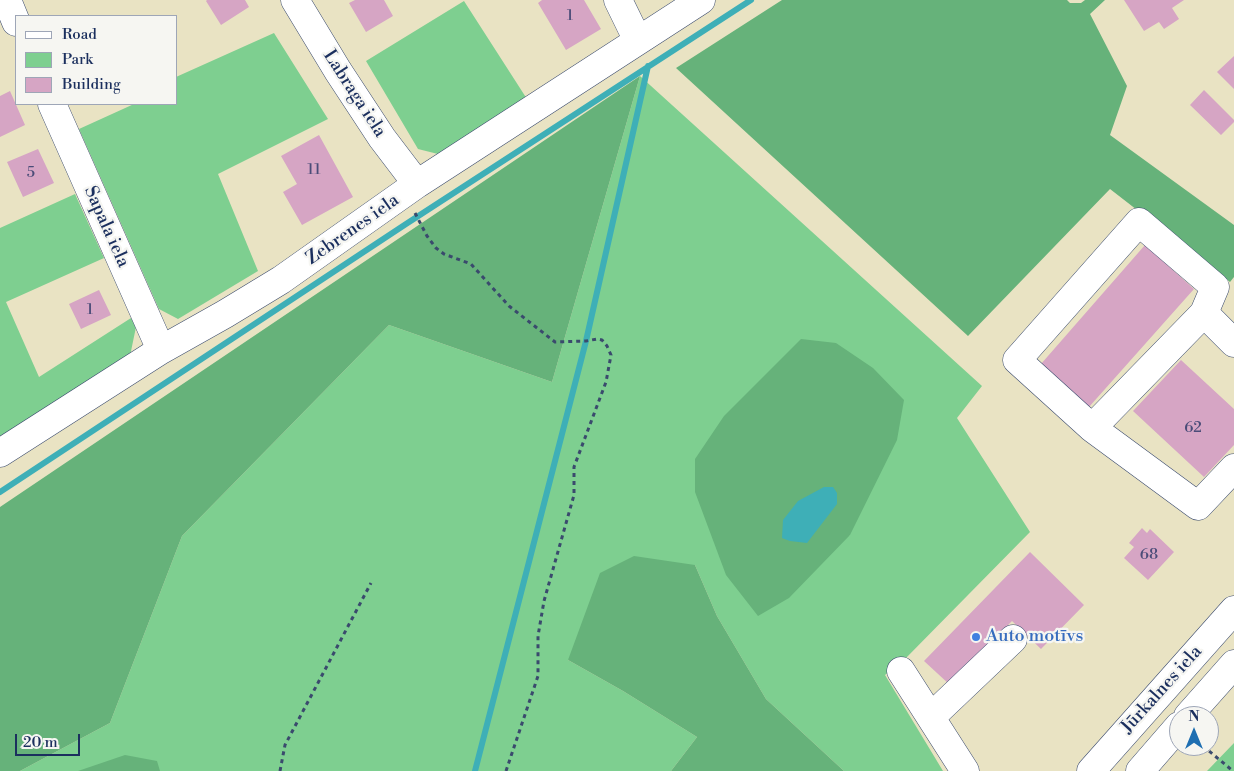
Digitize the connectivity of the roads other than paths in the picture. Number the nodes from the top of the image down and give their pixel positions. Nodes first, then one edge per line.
1 (7, 0) edge
2 (295, 0) edge
3 (618, 0) edge
4 (701, 0) edge
5 (15, 20) edge
6 (638, 41) junction
7 (52, 105) edge
8 (417, 184) junction
9 (1204, 313) junction
10 (1234, 343) edge
11 (161, 350) junction
12 (1092, 428) junction
13 (0, 453) edge
14 (1234, 468) edge
15 (1234, 610) edge
16 (1013, 639) dead end
17 (1234, 664) edge
18 (901, 671) dead end
19 (1197, 706) edge
20 (931, 717) junction
21 (1169, 738) edge
22 (965, 771) edge
23 (1091, 771) edge
24 (1140, 771) edge

1 - 5 street
2 - 8 street, Labraga iela
3 - 6 street
4 - 6 street, Zebrenes iela
6 - 8 street, Zebrenes iela
7 - 11 street, Sapala iela
8 - 11 street, Zebrenes iela
9 - 10 street
9 - 12 street
9 - 12 street
11 - 13 street, Zebrenes iela
12 - 14 street
15 - 23 street, Jūrkalnes iela
16 - 20 street
17 - 19 street, Jūrkalnes iela
18 - 20 street
20 - 22 street
21 - 24 street, Jūrkalnes iela

